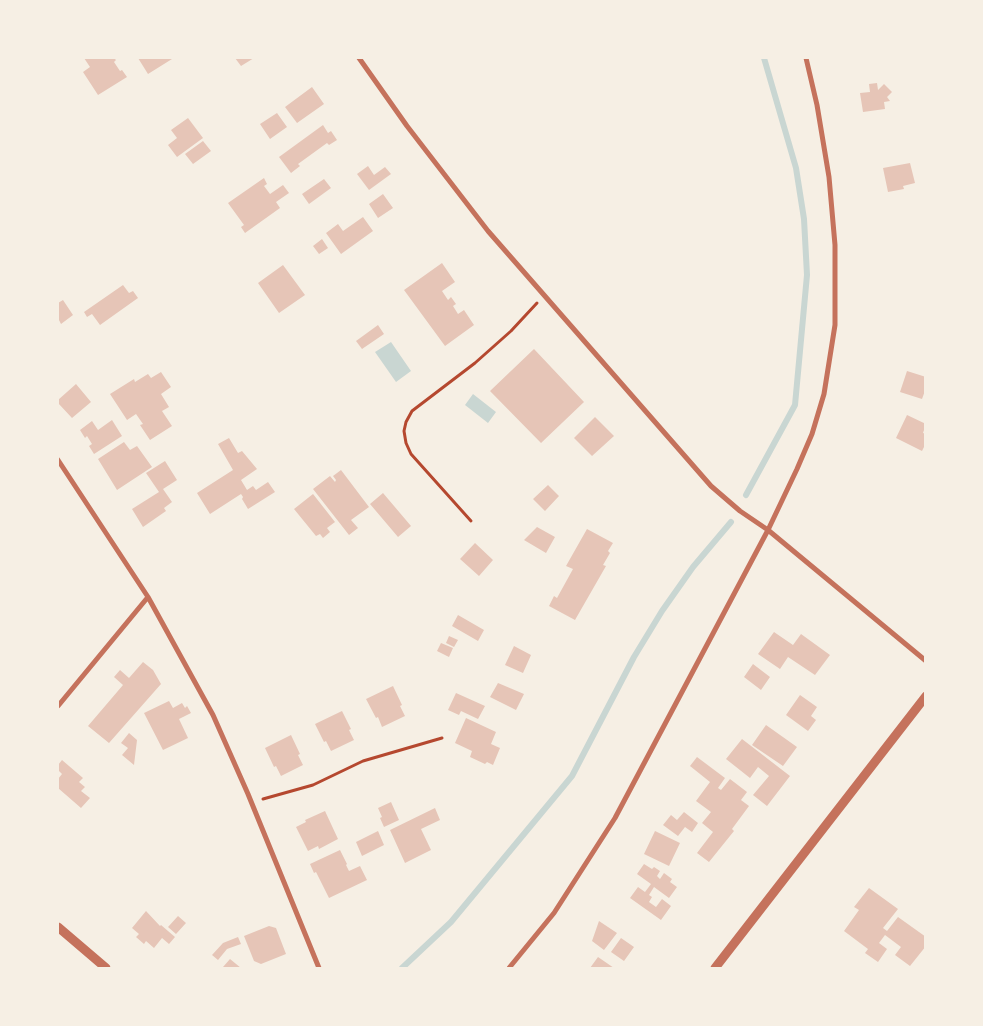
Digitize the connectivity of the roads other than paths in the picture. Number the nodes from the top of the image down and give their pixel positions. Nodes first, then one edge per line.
1 (359, 58) edge
2 (806, 58) edge
3 (58, 460) edge
4 (768, 530) junction
5 (148, 597) junction
6 (926, 661) edge
7 (926, 696) edge
8 (58, 706) edge
9 (58, 927) edge
10 (106, 968) edge
11 (319, 968) edge
12 (509, 968) edge
13 (715, 968) edge

1 - 4 street
2 - 4 street
3 - 5 street
4 - 6 street
4 - 12 street
5 - 8 street
5 - 11 street
7 - 13 street
9 - 10 street

